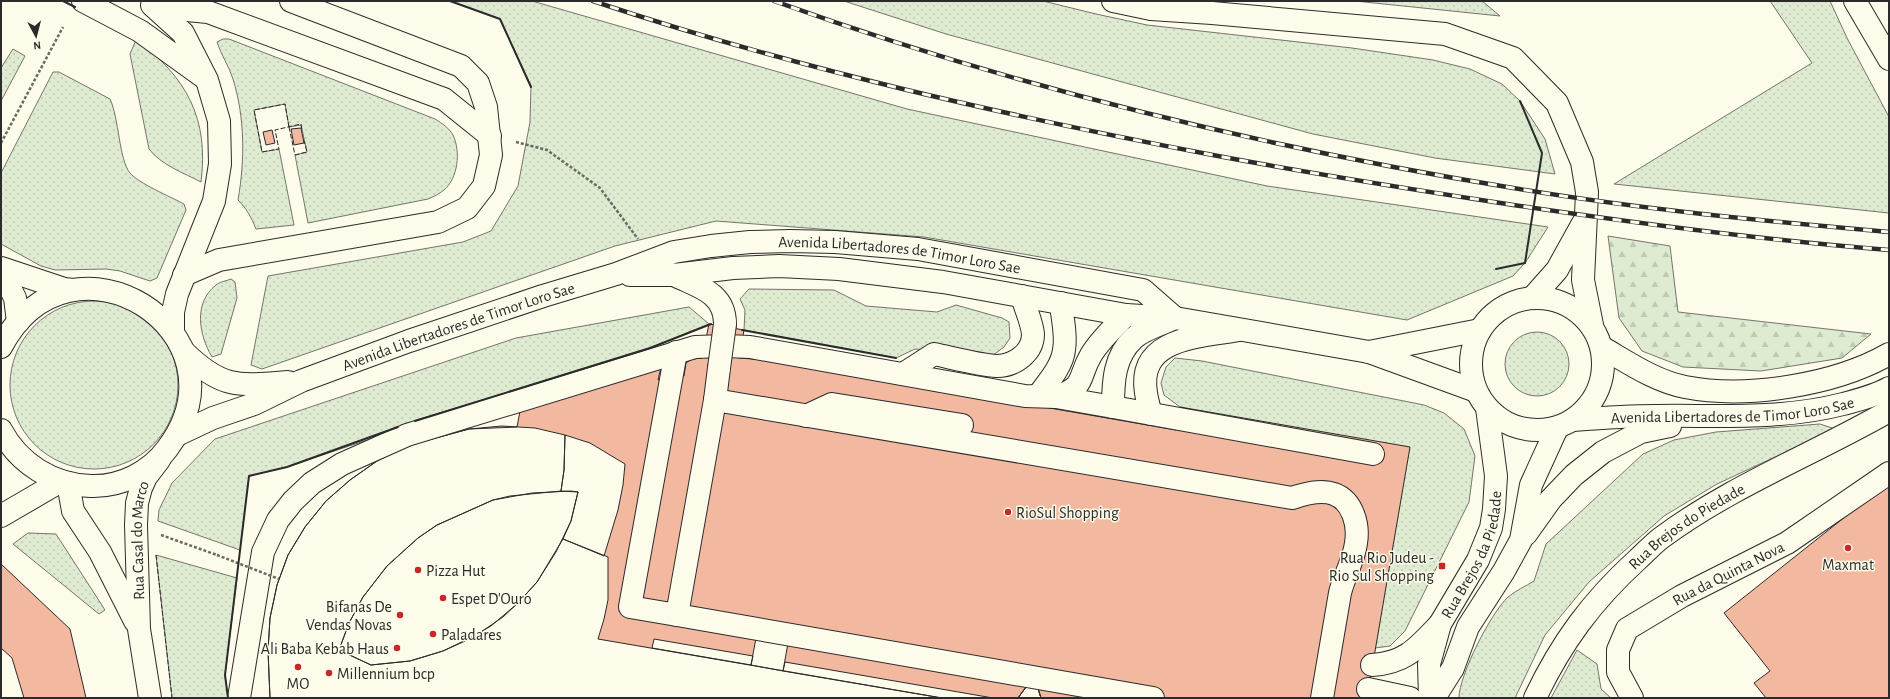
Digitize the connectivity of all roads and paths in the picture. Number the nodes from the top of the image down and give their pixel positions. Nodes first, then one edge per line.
1 (83, 1) edge
2 (291, 1) edge
3 (1113, 1) edge
4 (1855, 1) edge
5 (1872, 1) edge
6 (150, 4) edge
7 (1207, 7) edge
8 (63, 27) dead end
9 (1889, 42) edge
10 (1889, 59) edge
11 (207, 80) junction
12 (490, 136) junction
13 (1, 143) edge
14 (1586, 219) junction
15 (653, 260) junction
16 (1, 269) edge
17 (1036, 270) junction
18 (616, 274) junction
19 (184, 275) junction
20 (674, 275) junction
21 (74, 290) junction
22 (1143, 290) junction
23 (1022, 296) junction
24 (1533, 297) junction
25 (1061, 303) junction
26 (1126, 315) junction
27 (1175, 318) junction
28 (1592, 325) junction
29 (1239, 330) junction
30 (1480, 330) junction
31 (173, 332) junction
32 (8, 333) edge
33 (1602, 348) junction
34 (184, 352) junction
35 (676, 352) junction
36 (1369, 352) junction
37 (1886, 356) edge
38 (903, 374) junction
39 (301, 380) junction
40 (1889, 388) edge
41 (1047, 397) junction
42 (1482, 399) junction
43 (715, 400) junction
44 (1113, 407) junction
45 (1889, 411) edge
46 (1151, 414) junction
47 (806, 416) junction
48 (1710, 417) junction
49 (1565, 424) junction
50 (962, 425) dead end
51 (178, 434) junction
52 (3, 440) edge
53 (1372, 454) dead end
54 (160, 458) junction
55 (1889, 473) edge
56 (65, 482) junction
57 (1, 516) edge
58 (171, 538) dead end
59 (1521, 540) junction
60 (279, 579) dead end
61 (677, 614) junction
62 (1440, 624) junction
63 (139, 629) junction
64 (1372, 665) dead end
65 (1368, 689) dead end
66 (1146, 697) edge
67 (150, 698) edge
68 (239, 698) edge
69 (1322, 698) edge
70 (1410, 698) edge
71 (1430, 698) edge
72 (1434, 698) edge
73 (1536, 698) edge
74 (1632, 698) edge

1 - 11 main road
2 - 12 main road
3 - 7 main road
4 - 10 main road
5 - 9 main road
6 - 11 main road
6 - 12 main road
7 - 14 main road
8 - 13 path
11 - 19 main road
12 - 15 path
12 - 19 main road
14 - 24 main road
14 - 28 main road
15 - 17 main road, Avenida Libertadores de Timor Loro Sae
15 - 18 main road, Avenida Libertadores de Timor Loro Sae
16 - 21 main road
16 - 32 main road
17 - 22 main road, Avenida Libertadores de Timor Loro Sae
17 - 25 main road
18 - 20 main road, Avenida Libertadores de Timor Loro Sae
18 - 39 main road, Avenida Libertadores de Timor Loro Sae
19 - 31 main road
20 - 23 main road, Avenida Libertadores de Timor Loro Sae
20 - 43 main road, bridge
21 - 31 main road
21 - 32 main road
22 - 26 main road
22 - 27 main road
23 - 25 main road, Avenida Libertadores de Timor Loro Sae
23 - 38 main road
24 - 28 main road
24 - 30 main road
25 - 26 main road, Avenida Libertadores de Timor Loro Sae
25 - 41 main road
26 - 27 main road, Avenida Libertadores de Timor Loro Sae
26 - 41 main road
27 - 29 main road, Avenida Libertadores de Timor Loro Sae
27 - 44 main road
28 - 33 main road
29 - 36 main road, Avenida Libertadores de Timor Loro Sae
29 - 46 main road
30 - 36 main road, Avenida Libertadores de Timor Loro Sae
30 - 42 main road
31 - 34 main road
33 - 37 main road, Avenida Libertadores de Timor Loro Sae
33 - 49 main road
34 - 39 main road, Avenida Libertadores de Timor Loro Sae
34 - 51 main road
35 - 38 main road
35 - 61 main road
35 - 68 main road
36 - 42 main road, Avenida Libertadores de Timor Loro Sae
38 - 41 main road
39 - 51 main road, Avenida Libertadores de Timor Loro Sae
40 - 48 main road, Avenida Libertadores de Timor Loro Sae
41 - 44 main road
42 - 49 main road
42 - 62 main road, Rua Brejos da Piedade
43 - 47 main road
43 - 61 main road
44 - 46 main road
45 - 73 main road, Rua Brejos do Piedade
46 - 53 main road
47 - 50 main road
47 - 69 main road
48 - 49 main road, Avenida Libertadores de Timor Loro Sae
48 - 59 main road
49 - 59 main road, Rua Brejos da Piedade
51 - 54 main road
52 - 56 main road
54 - 56 main road
54 - 63 main road, Rua Casal do Marco
55 - 74 main road, Rua da Quinta Nova
56 - 57 main road
56 - 63 main road, Rua Casal do Marco
58 - 60 path, bridge
59 - 72 main road, Rua Brejos da Piedade
61 - 66 main road
62 - 64 main road
62 - 71 main road, Rua Brejos da Piedade
63 - 67 main road, Rua Casal do Marco
65 - 70 main road

